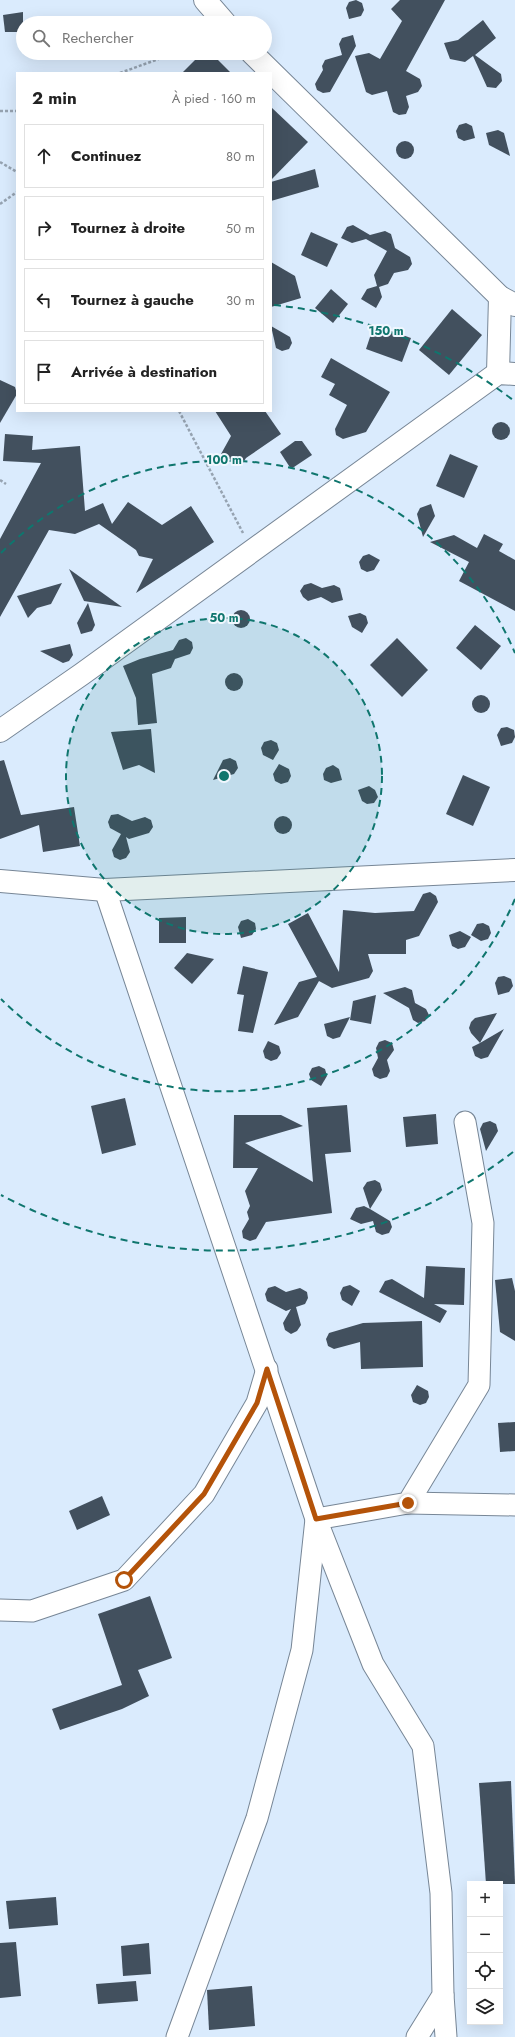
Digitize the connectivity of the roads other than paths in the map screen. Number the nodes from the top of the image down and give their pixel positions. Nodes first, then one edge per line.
1 (205, 0) edge
2 (219, 16) edge
3 (259, 60) edge
4 (272, 72) edge
5 (272, 72) edge
6 (508, 301) edge
7 (507, 374) edge
8 (0, 731) edge
9 (515, 870) edge
10 (0, 881) edge
11 (105, 890) junction
12 (465, 1122) dead end
13 (267, 1369) junction
14 (408, 1503) junction
15 (515, 1505) edge
16 (316, 1519) junction
17 (0, 1610) edge
18 (443, 1995) junction
19 (177, 2037) edge
20 (417, 2037) edge
21 (446, 2037) edge

1 - 2 street
3 - 4 street
5 - 6 street
6 - 7 street
7 - 8 street
9 - 11 street
10 - 11 street
11 - 13 street
12 - 14 street
13 - 16 street
13 - 17 street
14 - 15 street
14 - 16 street
16 - 18 street
16 - 19 street
18 - 20 street
18 - 21 street

